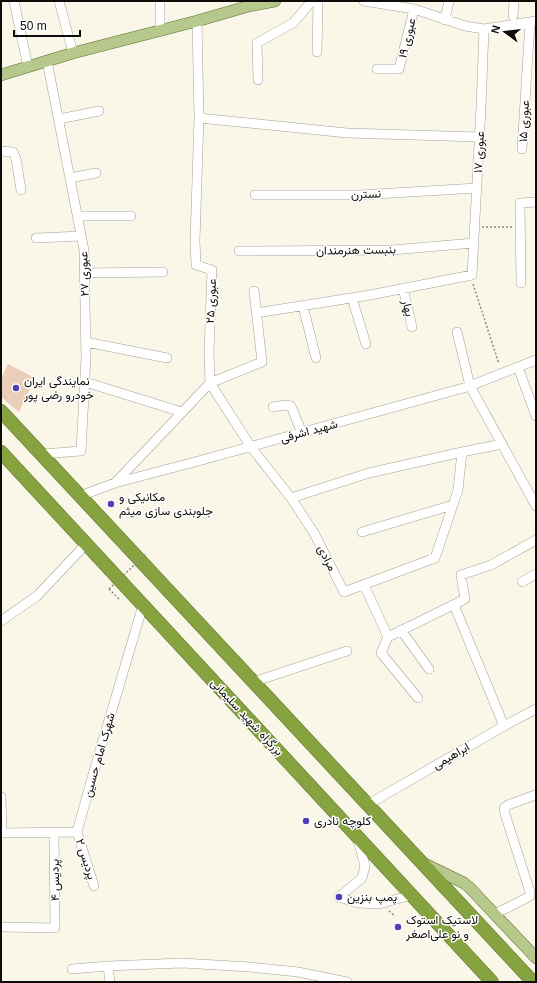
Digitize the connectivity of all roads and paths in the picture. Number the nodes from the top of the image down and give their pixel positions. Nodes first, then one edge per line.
1 (14, 1) edge
2 (59, 1) edge
3 (160, 1) edge
4 (275, 1) edge
5 (312, 1) edge
6 (318, 1) edge
7 (364, 1) edge
8 (449, 1) edge
9 (514, 1) edge
10 (263, 2) edge
11 (374, 2) edge
12 (414, 9) junction
13 (513, 16) dead end
14 (445, 20) junction
15 (197, 21) junction
16 (533, 21) edge
17 (484, 29) junction
18 (160, 31) junction
19 (317, 52) dead end
20 (73, 54) junction
21 (47, 61) junction
22 (28, 67) junction
23 (377, 69) dead end
24 (1, 75) edge
25 (258, 80) dead end
26 (99, 111) dead end
27 (199, 118) junction
28 (59, 119) junction
29 (480, 137) junction
30 (522, 149) dead end
31 (1, 151) edge
32 (96, 173) dead end
33 (70, 178) junction
34 (476, 188) junction
35 (21, 190) dead end
36 (255, 195) dead end
37 (536, 202) edge
38 (77, 216) junction
39 (131, 216) dead end
40 (520, 226) junction
41 (475, 227) junction
42 (81, 236) junction
43 (36, 238) dead end
44 (474, 243) junction
45 (239, 251) dead end
46 (163, 272) dead end
47 (84, 273) junction
48 (472, 274) junction
49 (521, 283) dead end
50 (403, 288) junction
51 (254, 291) dead end
52 (352, 298) junction
53 (303, 306) junction
54 (256, 313) junction
55 (412, 327) dead end
56 (457, 332) dead end
57 (86, 342) junction
58 (366, 344) dead end
59 (167, 358) dead end
60 (316, 358) dead end
61 (536, 360) edge
62 (518, 368) junction
63 (502, 374) junction
64 (85, 382) junction
65 (210, 383) junction
66 (470, 386) junction
67 (273, 407) dead end
68 (1, 411) edge
69 (182, 412) junction
70 (536, 416) edge
71 (302, 433) junction
72 (502, 444) junction
73 (250, 447) junction
74 (462, 452) junction
75 (42, 454) junction
76 (3, 458) edge
77 (115, 483) junction
78 (80, 496) junction
79 (291, 498) junction
80 (453, 505) junction
81 (536, 506) edge
82 (362, 532) dead end
83 (536, 540) edge
84 (86, 544) junction
85 (146, 554) dead end
86 (536, 574) edge
87 (522, 582) dead end
88 (364, 585) junction
89 (120, 600) dead end
90 (143, 605) junction
91 (454, 605) junction
92 (1, 622) edge
93 (401, 630) junction
94 (388, 637) junction
95 (347, 651) dead end
96 (429, 669) dead end
97 (253, 682) junction
98 (418, 698) dead end
99 (536, 709) edge
100 (504, 726) junction
101 (535, 795) dead end
102 (1, 797) edge
103 (367, 804) junction
104 (77, 832) junction
105 (2, 833) edge
106 (54, 833) junction
107 (356, 835) junction
108 (420, 862) junction
109 (94, 886) dead end
110 (412, 895) junction
111 (494, 914) junction
112 (1, 927) edge
113 (534, 954) edge
114 (108, 966) junction
115 (72, 969) dead end
116 (110, 982) edge
117 (347, 982) edge
118 (492, 982) edge
119 (533, 982) edge

1 - 22 street
2 - 20 street
3 - 18 street
4 - 10 main road
5 - 25 street
6 - 19 street
7 - 11 street
8 - 14 street
9 - 13 street
10 - 15 main road
11 - 12 street
12 - 14 street
12 - 23 street, عبوری ۱۹
14 - 17 street
15 - 18 main road
15 - 27 street, عبوری ۲۵
16 - 17 street
16 - 30 street, عبوری ۱۵
17 - 29 street, عبوری ۱۷
18 - 20 main road
20 - 21 main road
21 - 22 main road
21 - 28 street, عبوری ۲۷
22 - 24 main road
26 - 28 street
27 - 29 street
27 - 65 street, عبوری ۲۵
28 - 33 street, عبوری ۲۷
29 - 34 street, عبوری ۱۷
31 - 35 street
32 - 33 street
33 - 38 street, عبوری ۲۷
34 - 36 street, نسترن
34 - 41 street, عبوری ۱۷
37 - 40 street
38 - 39 street
38 - 42 street, عبوری ۲۷
40 - 41 path
40 - 49 street
41 - 44 street, عبوری ۱۷
42 - 43 street
42 - 47 street, عبوری ۲۷
44 - 45 street, بنبست هنرمندان
44 - 48 street, عبوری ۱۷
46 - 47 street
47 - 57 street, عبوری ۲۷
48 - 50 street
48 - 63 path
50 - 52 street
50 - 55 street, بهار
51 - 54 street
52 - 53 street
52 - 58 street
53 - 54 street
53 - 60 street
54 - 65 street
56 - 66 street
57 - 59 street
57 - 64 street, عبوری ۲۷
61 - 62 street, شهید اشرفی
62 - 63 street, شهید اشرفی
62 - 70 street
63 - 66 street, شهید اشرفی
64 - 69 street
64 - 75 street, عبوری ۲۷
65 - 69 street
65 - 73 street, مرادی
66 - 71 street, شهید اشرفی
66 - 72 street
67 - 71 street
68 - 75 highway
69 - 77 street
71 - 73 street, شهید اشرفی
72 - 74 street
72 - 81 street
73 - 77 street, شهید اشرفی
73 - 79 street, مرادی
74 - 79 street
74 - 80 street
75 - 78 highway
76 - 84 highway, بزرگراه شهید سلیمانی
77 - 78 street, شهید اشرفی
78 - 97 highway
79 - 88 street, مرادی
80 - 82 street
80 - 88 street, مرادی
83 - 91 street
84 - 90 highway, بزرگراه شهید سلیمانی
84 - 92 street
85 - 89 path, bridge
86 - 87 street
88 - 94 street
90 - 104 street, شهرک امام حسین
90 - 107 highway, بزرگراه شهید سلیمانی
91 - 93 street
91 - 100 street
93 - 94 street
93 - 96 street
94 - 98 street
95 - 97 street
97 - 103 highway
99 - 100 street, ابراهیمی
100 - 103 street, ابراهیمی
101 - 111 street
102 - 105 street
103 - 108 highway
104 - 106 street
104 - 109 street, پردیس ۲
105 - 106 street
106 - 112 street, پردیس ۴
107 - 110 highway, بزرگراه شهید سلیمانی
107 - 110 street
108 - 111 main road
108 - 119 highway
110 - 118 highway, بزرگراه شهید سلیمانی
111 - 113 main road
114 - 115 street
114 - 116 street
114 - 117 street

